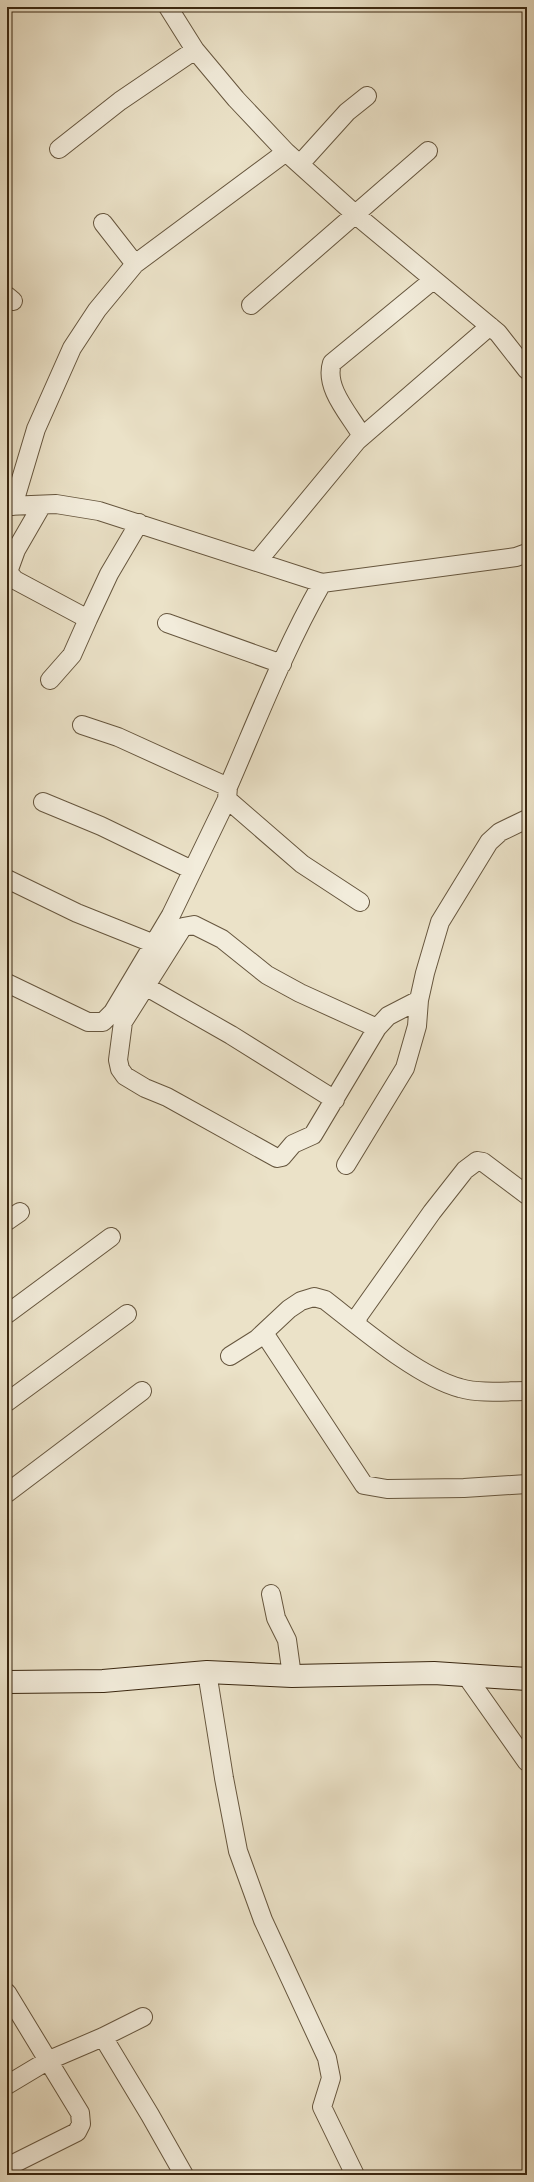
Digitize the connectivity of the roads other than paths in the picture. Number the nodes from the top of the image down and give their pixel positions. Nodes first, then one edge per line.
1 (168, 7) edge
2 (195, 50) junction
3 (367, 96) dead end
4 (60, 149) dead end
5 (428, 151) dead end
6 (286, 152) junction
7 (300, 164) junction
8 (356, 215) junction
9 (104, 223) dead end
10 (135, 264) junction
11 (434, 280) junction
12 (251, 305) dead end
13 (490, 326) junction
14 (527, 370) edge
15 (362, 436) junction
16 (42, 505) junction
17 (10, 506) edge
18 (138, 523) junction
19 (527, 553) edge
20 (257, 562) junction
21 (322, 583) junction
22 (88, 619) junction
23 (168, 623) dead end
24 (282, 664) junction
25 (50, 680) dead end
26 (82, 725) dead end
27 (227, 793) junction
28 (43, 802) dead end
29 (527, 819) edge
30 (192, 870) junction
31 (7, 878) edge
32 (360, 902) dead end
33 (152, 943) junction
34 (7, 983) edge
35 (145, 986) junction
36 (419, 1000) junction
37 (377, 1028) junction
38 (335, 1100) junction
39 (346, 1165) dead end
40 (527, 1195) edge
41 (111, 1238) dead end
42 (7, 1314) edge
43 (127, 1314) dead end
44 (356, 1324) junction
45 (264, 1332) junction
46 (230, 1356) dead end
47 (142, 1391) dead end
48 (527, 1391) edge
49 (7, 1402) edge
50 (527, 1484) edge
51 (7, 1493) edge
52 (271, 1594) dead end
53 (207, 1672) junction
54 (465, 1674) junction
55 (292, 1676) junction
56 (527, 1679) edge
57 (7, 1682) edge
58 (527, 1762) edge
59 (7, 1993) edge
60 (143, 2017) dead end
61 (103, 2037) junction
62 (47, 2061) junction
63 (7, 2085) edge
64 (7, 2167) edge
65 (184, 2175) edge
66 (355, 2175) edge

1 - 2 street
2 - 4 street
2 - 6 street
3 - 7 street
5 - 8 street
6 - 7 street
6 - 10 street
7 - 8 street
8 - 11 street
8 - 12 street
9 - 10 street
10 - 17 street
11 - 13 street
11 - 15 street
13 - 14 street
13 - 15 street
15 - 20 street
16 - 17 street
16 - 18 street
16 - 22 street
18 - 20 street
18 - 22 street
19 - 21 street
20 - 21 street
21 - 24 street
22 - 25 street
23 - 24 street
24 - 27 street
26 - 27 street
27 - 30 street
27 - 32 street
28 - 30 street
29 - 36 street
30 - 33 street
31 - 33 street
33 - 34 street
35 - 37 street
35 - 38 street
35 - 38 street
36 - 37 street
36 - 39 street
37 - 38 street
40 - 44 street
41 - 42 street
43 - 49 street
44 - 45 street
44 - 48 street
45 - 46 street
45 - 50 street
47 - 51 street
52 - 55 street
53 - 55 street
53 - 57 street
53 - 66 street
54 - 55 street
54 - 56 street
54 - 58 street
59 - 62 street
60 - 61 street
61 - 62 street
61 - 65 street
62 - 63 street
62 - 64 street

